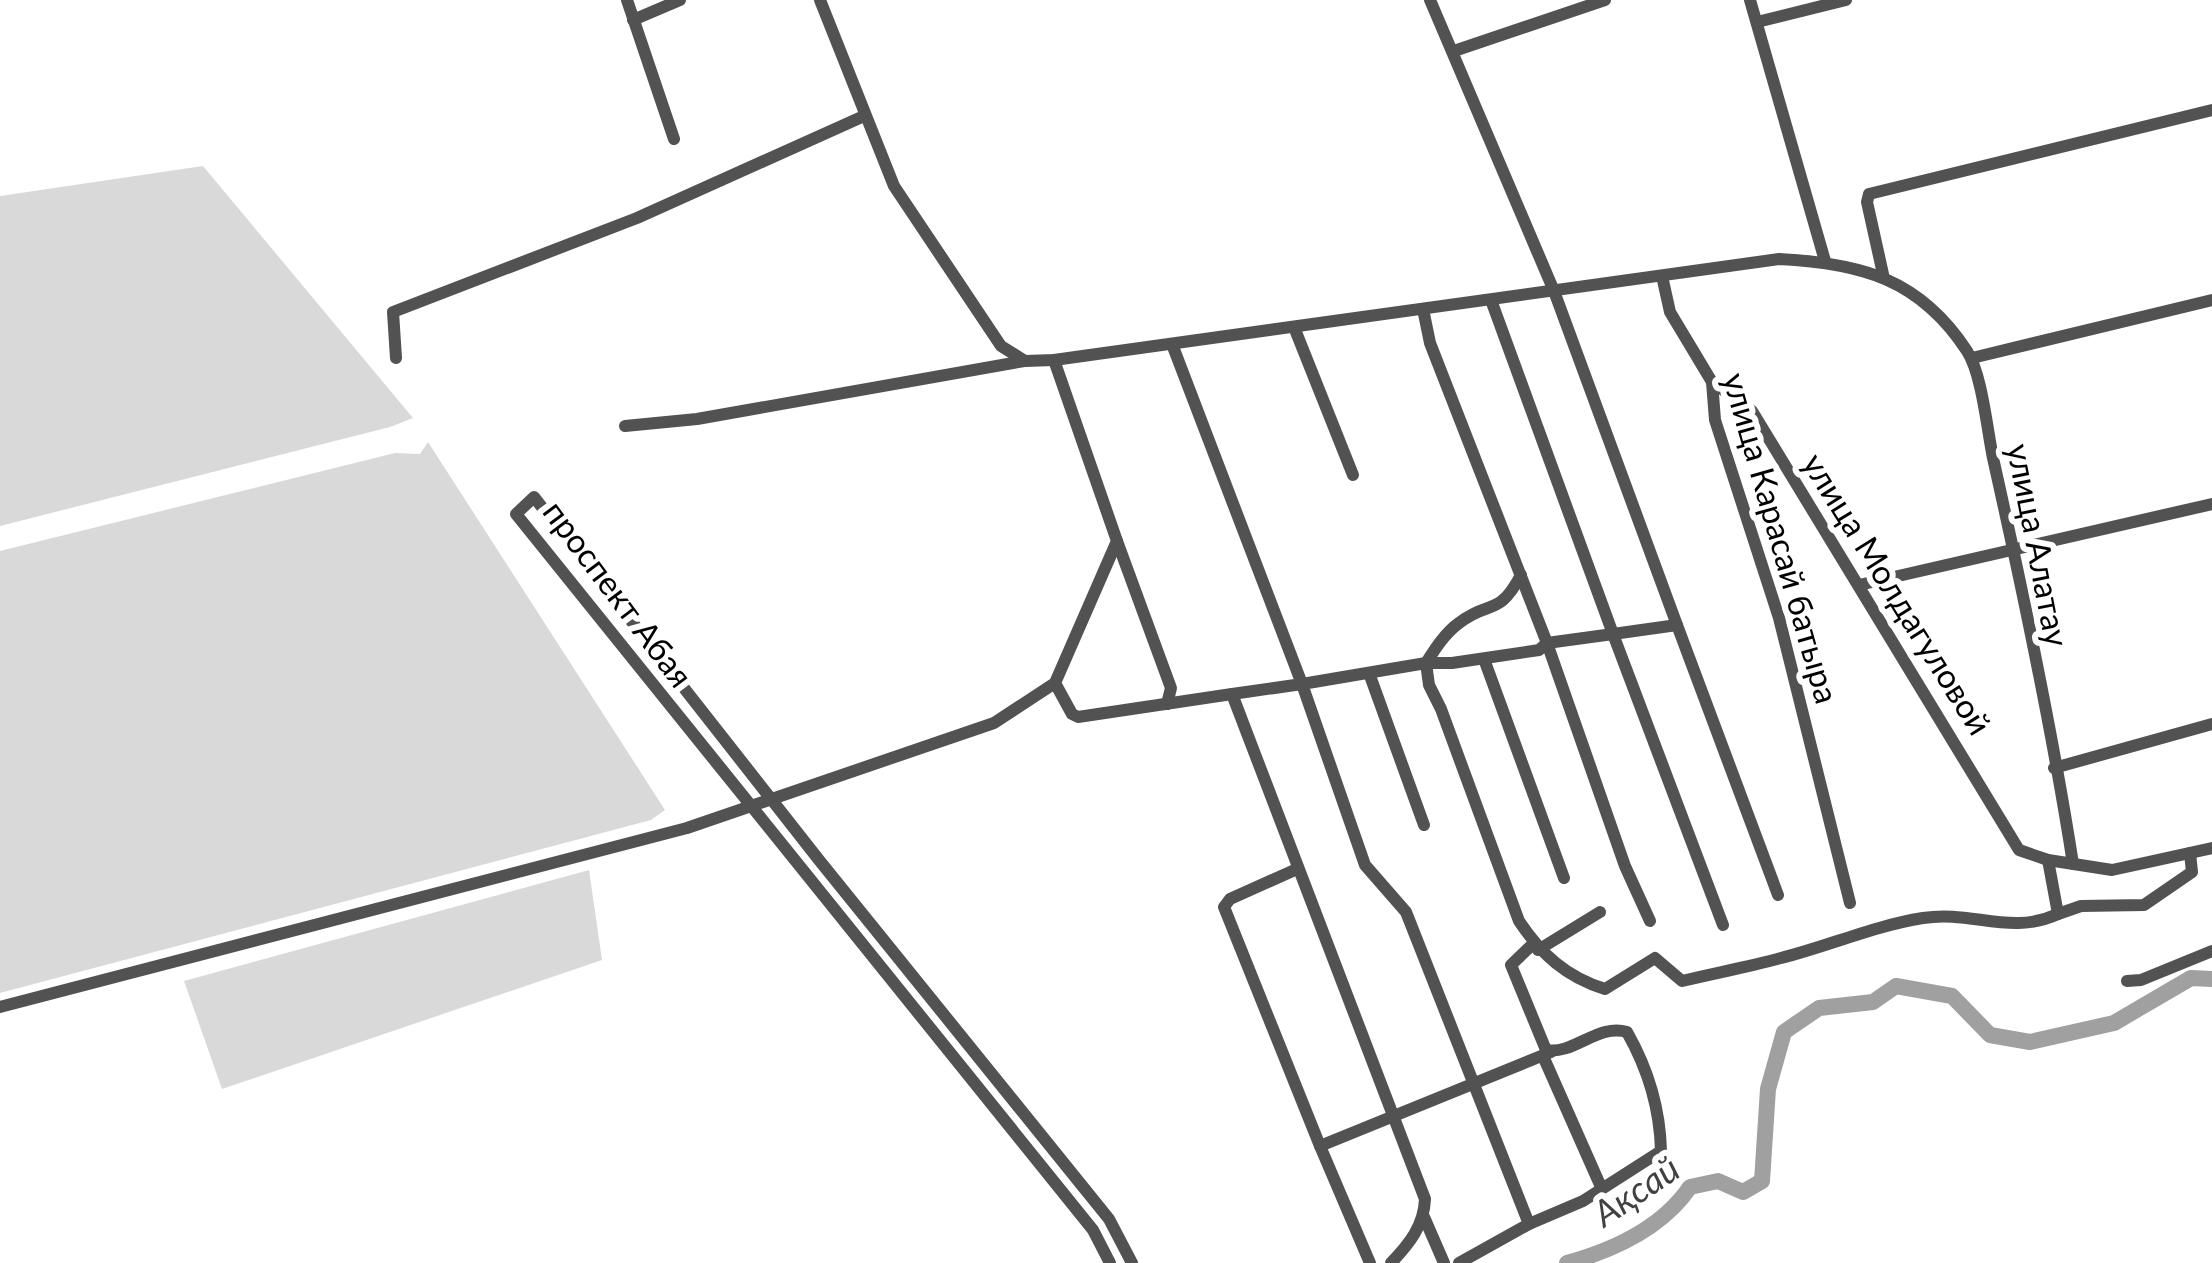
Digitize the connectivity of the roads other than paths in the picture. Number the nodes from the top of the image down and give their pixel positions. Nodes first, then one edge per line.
1 (627, 0) edge
2 (680, 0) edge
3 (820, 0) edge
4 (1430, 0) edge
5 (1605, 0) edge
6 (1750, 0) edge
7 (1846, 0) edge
8 (634, 20) junction
9 (1757, 22) junction
10 (1454, 51) junction
11 (2212, 110) edge
12 (864, 116) junction
13 (674, 139) dead end
14 (1825, 261) junction
15 (1882, 274) junction
16 (1661, 276) junction
17 (1554, 291) junction
18 (2212, 299) edge
19 (1491, 300) junction
20 (1423, 309) junction
21 (1294, 327) junction
22 (1172, 344) junction
23 (396, 358) dead end
24 (1972, 358) junction
25 (1025, 361) junction
26 (1054, 361) junction
27 (1712, 382) junction
28 (625, 427) dead end
29 (1353, 475) dead end
30 (2212, 504) edge
31 (1117, 541) junction
32 (2014, 549) junction
33 (1521, 574) junction
34 (1859, 585) junction
35 (1677, 625) junction
36 (1613, 634) junction
37 (1547, 644) junction
38 (1484, 659) junction
39 (1426, 663) junction
40 (1369, 673) junction
41 (1055, 683) junction
42 (1302, 684) junction
43 (1232, 694) junction
44 (1168, 704) junction
45 (2212, 724) edge
46 (2054, 768) junction
47 (772, 801) junction
48 (751, 807) junction
49 (1424, 825) dead end
50 (2212, 848) edge
51 (2190, 853) junction
52 (2048, 860) junction
53 (2073, 864) junction
54 (1297, 868) junction
55 (1564, 878) dead end
56 (1778, 895) dead end
57 (1850, 903) dead end
58 (1600, 912) dead end
59 (2058, 914) junction
60 (1650, 921) dead end
61 (1723, 925) dead end
62 (1536, 946) junction
63 (2212, 951) edge
64 (2127, 981) dead end
65 (0, 1006) edge
66 (1548, 1054) junction
67 (1472, 1084) junction
68 (1393, 1116) junction
69 (1320, 1146) junction
70 (1601, 1187) junction
71 (1424, 1217) junction
72 (1529, 1224) junction
73 (1110, 1263) edge
74 (1132, 1263) edge
75 (1370, 1263) edge
76 (1391, 1263) edge
77 (1444, 1263) edge
78 (1459, 1263) edge

1 - 8 street
2 - 8 street
3 - 12 street
4 - 10 street
5 - 10 street
6 - 9 street
7 - 9 street
8 - 13 street
9 - 14 street
10 - 17 street
11 - 15 street
12 - 23 street
12 - 25 street
14 - 15 street
14 - 16 street
15 - 24 street, улица Алатау
16 - 17 street
16 - 27 street, улица Карасай батыра
17 - 19 street
17 - 35 street
18 - 24 street
19 - 20 street
19 - 36 street
20 - 21 street
20 - 33 street
21 - 22 street
21 - 29 street
22 - 26 street
22 - 42 street
24 - 32 street, улица Алатау
25 - 26 street
25 - 28 street
26 - 31 street
27 - 34 street, улица Молдагуловой
27 - 57 street, улица Карасай батыра
30 - 32 street
31 - 41 street
31 - 44 street
32 - 34 street
32 - 46 street, улица Алатау
33 - 37 street
33 - 39 street
34 - 52 street, улица Молдагуловой
35 - 36 street
35 - 56 street
36 - 37 street
36 - 61 street
37 - 38 street
37 - 60 street
38 - 39 street
38 - 55 street
39 - 40 street
39 - 62 street
40 - 42 street
40 - 49 street
41 - 44 street
41 - 47 street
42 - 43 street
42 - 67 street
43 - 44 street
43 - 54 street
45 - 46 street
46 - 53 street, улица Алатау
47 - 48 street
47 - 48 street, проспект Абая
47 - 74 street, проспект Абая
48 - 65 street
48 - 73 street, проспект Абая
50 - 51 street
51 - 53 street
51 - 59 street
52 - 53 street
52 - 59 street
54 - 68 street
54 - 69 street
58 - 62 street
59 - 62 street
62 - 66 street
63 - 64 street
66 - 67 street
66 - 70 street
66 - 70 street
67 - 68 street
67 - 72 street
68 - 69 street
68 - 71 street
69 - 75 street
70 - 72 street
71 - 76 street
71 - 77 street
72 - 78 street

